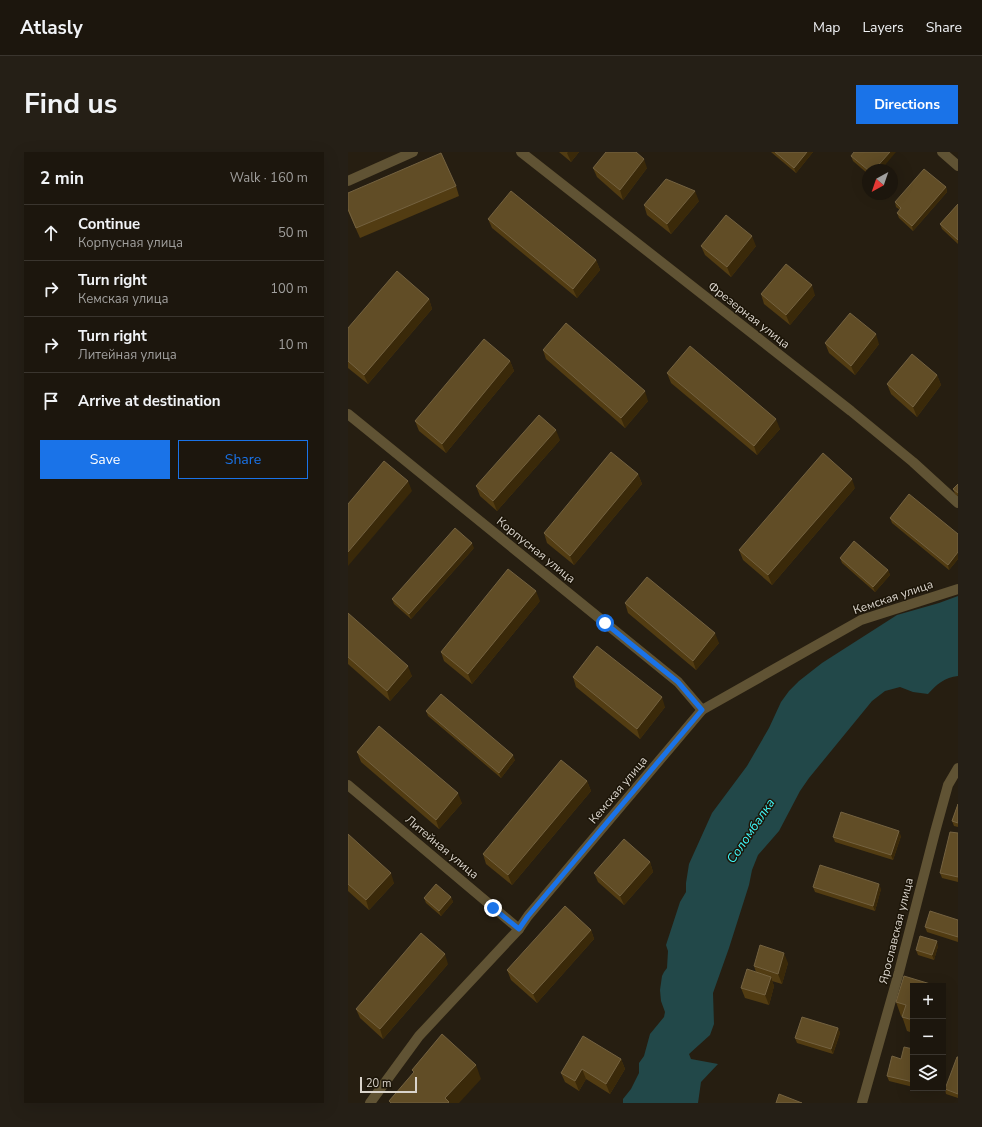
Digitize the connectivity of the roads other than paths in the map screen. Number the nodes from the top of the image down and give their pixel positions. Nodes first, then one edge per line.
1 (413, 152) edge
2 (521, 152) edge
3 (942, 152) edge
4 (958, 166) edge
5 (348, 181) edge
6 (348, 414) edge
7 (958, 503) edge
8 (958, 589) edge
9 (702, 710) junction
10 (958, 768) edge
11 (348, 785) edge
12 (519, 929) junction
13 (370, 1103) edge
14 (862, 1103) edge

1 - 5 street
2 - 7 street, Фрезерная улица
3 - 4 street
6 - 9 street, Корпусная улица
8 - 9 street, Кемская улица
9 - 12 street, Кемская улица
10 - 14 street, Ярославская улица
11 - 12 street, Литейная улица
12 - 13 street, Кемская улица

